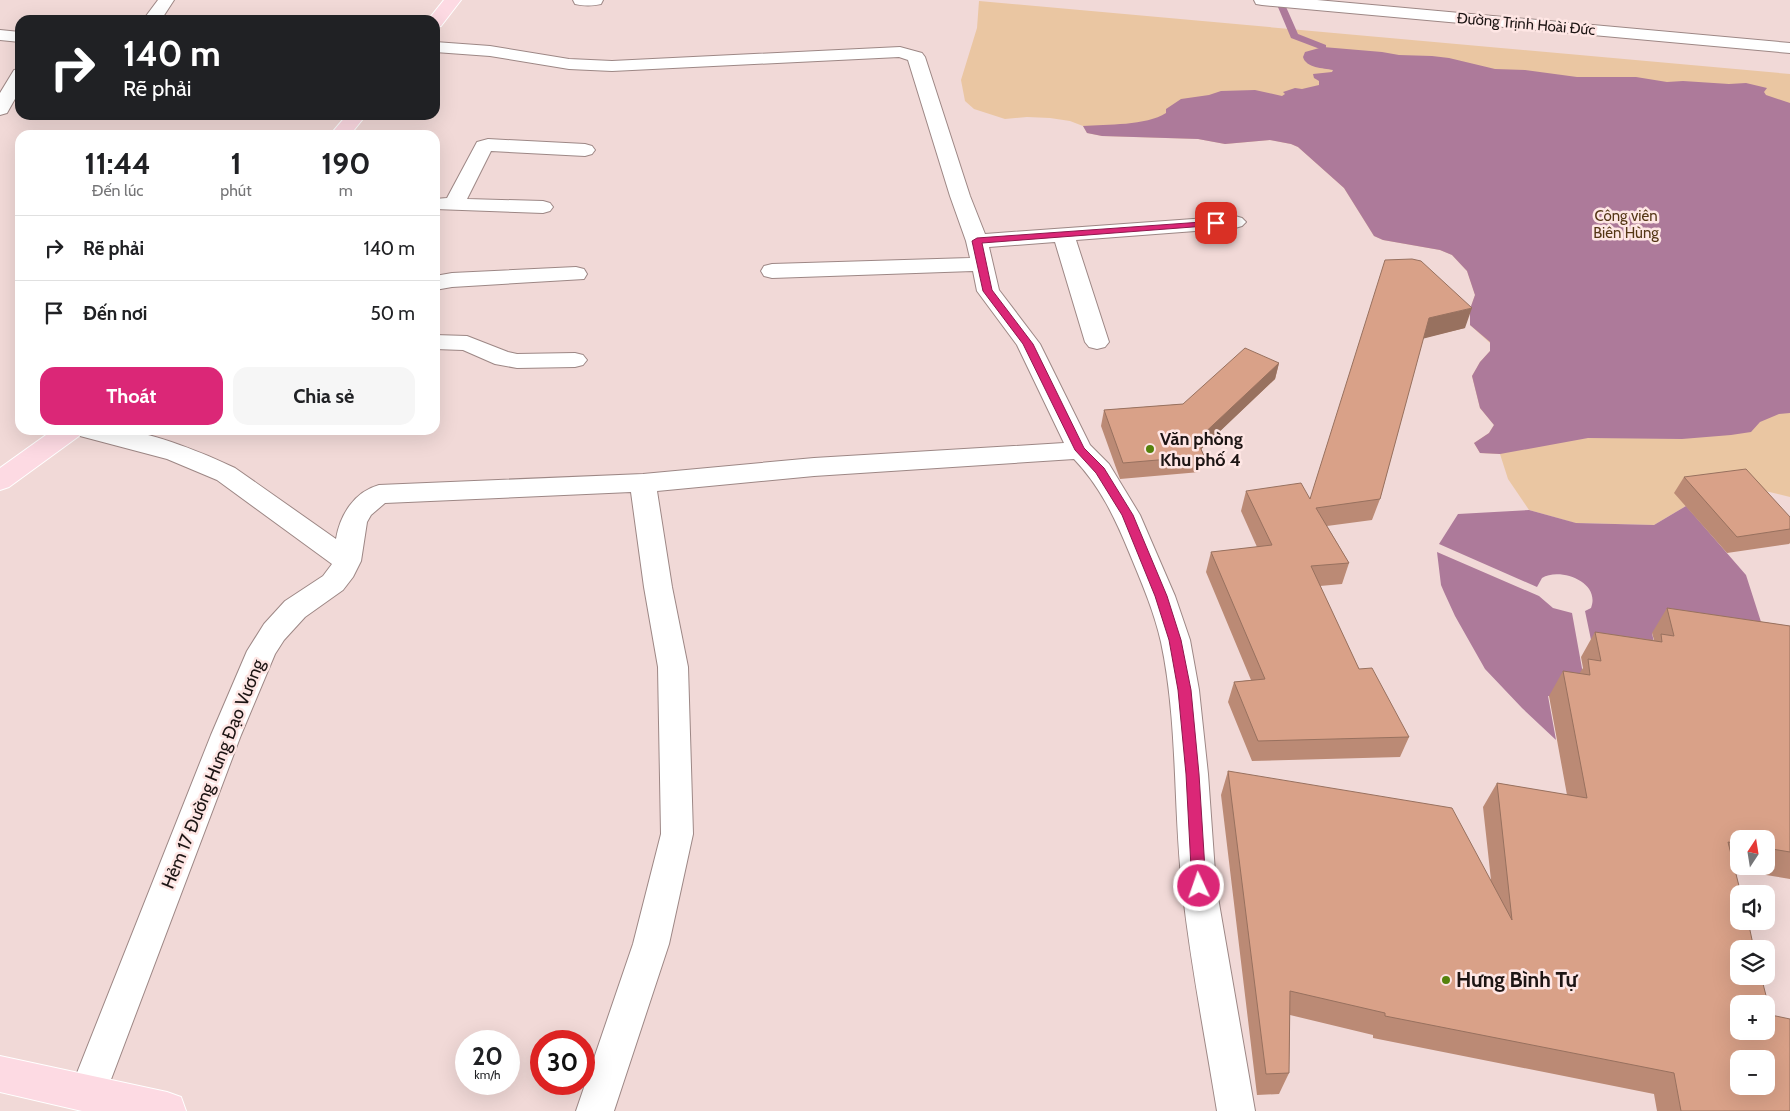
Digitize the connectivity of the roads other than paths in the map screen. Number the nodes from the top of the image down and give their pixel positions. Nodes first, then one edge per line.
1 (166, 0) edge
2 (453, 0) edge
3 (581, 0) edge
4 (595, 0) edge
5 (1262, 0) edge
6 (156, 15) edge
7 (440, 16) edge
8 (0, 35) edge
9 (15, 36) edge
10 (1790, 38) edge
11 (1754, 44) junction
12 (440, 47) edge
13 (1790, 48) edge
14 (10, 84) edge
15 (0, 110) edge
16 (353, 120) edge
17 (344, 130) edge
18 (585, 150) dead end
19 (444, 204) edge
20 (543, 207) dead end
21 (1235, 222) dead end
22 (1064, 236) junction
23 (980, 252) junction
24 (772, 271) dead end
25 (576, 274) dead end
26 (440, 282) edge
27 (440, 342) edge
28 (1098, 342) dead end
29 (575, 360) dead end
30 (63, 435) edge
31 (108, 435) edge
32 (1080, 450) junction
33 (3, 475) edge
34 (643, 484) junction
35 (347, 561) junction
36 (0, 1074) edge
37 (88, 1093) junction
38 (167, 1111) edge
39 (595, 1111) edge
40 (1236, 1111) edge

1 - 6 street
2 - 7 main road
3 - 4 street
5 - 11 street, Đường Trịnh Hoài Đức
8 - 9 street
10 - 11 street
11 - 13 street, Đường Trịnh Hoài Đức
12 - 23 street
14 - 15 street
16 - 17 main road
18 - 19 street
19 - 20 street
21 - 22 street
22 - 23 street
22 - 28 street
23 - 24 street
23 - 32 street
25 - 26 street
27 - 29 street
30 - 33 main road
31 - 35 street
32 - 34 street
32 - 40 street
34 - 35 street
34 - 39 street
35 - 37 street, Hẻm 17 Đường Hưng Đạo Vương
36 - 37 main road
37 - 38 main road

